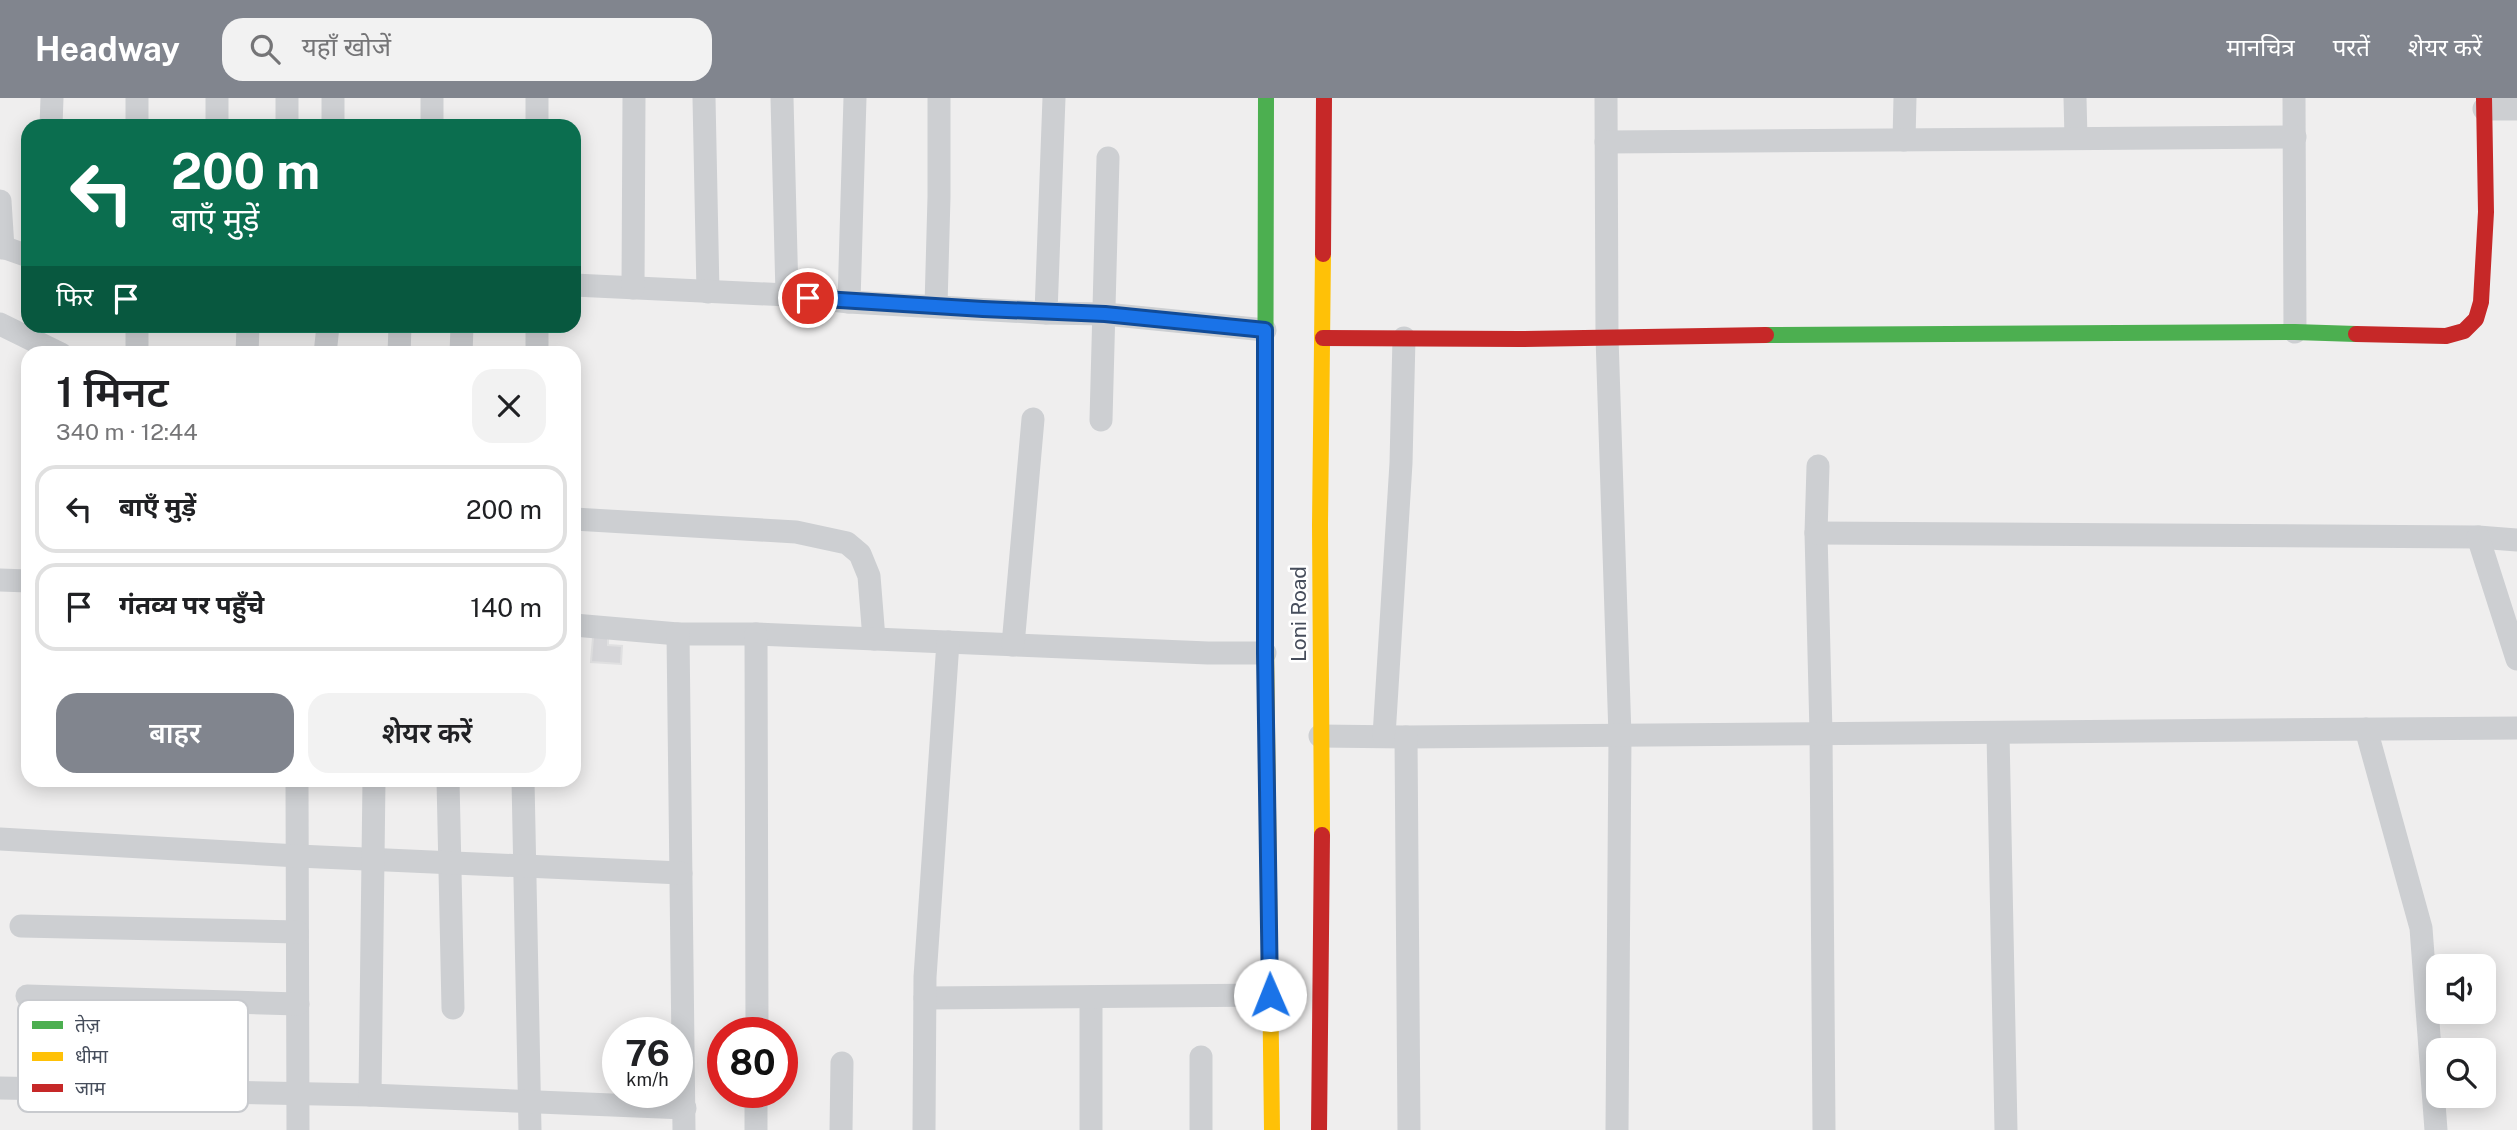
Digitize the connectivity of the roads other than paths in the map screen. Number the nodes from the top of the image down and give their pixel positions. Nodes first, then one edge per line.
1 (52, 98) edge
2 (137, 98) edge
3 (217, 98) edge
4 (287, 98) edge
5 (333, 98) edge
6 (432, 98) edge
7 (537, 98) edge
8 (634, 98) edge
9 (704, 98) edge
10 (782, 98) edge
11 (855, 98) edge
12 (939, 98) edge
13 (1054, 98) edge
14 (1266, 98) edge
15 (1324, 98) edge
16 (1606, 98) edge
17 (1905, 98) edge
18 (2076, 98) edge
19 (2294, 98) edge
20 (2484, 104) edge
21 (2517, 109) edge
22 (51, 119) edge
23 (137, 119) edge
24 (217, 119) edge
25 (287, 119) edge
26 (333, 119) edge
27 (432, 119) edge
28 (537, 119) edge
29 (2295, 137) junction
30 (2076, 138) junction
31 (1904, 140) junction
32 (1606, 142) junction
33 (1108, 158) dead end
34 (0, 201) edge
35 (2, 247) edge
36 (21, 254) edge
37 (581, 285) edge
38 (633, 288) junction
39 (708, 292) junction
40 (787, 295) junction
41 (849, 302) junction
42 (936, 306) junction
43 (1046, 313) junction
44 (1105, 314) junction
45 (0, 324) edge
46 (1265, 330) junction
47 (2295, 332) junction
48 (1608, 337) junction
49 (1323, 338) junction
50 (1404, 338) junction
51 (45, 346) edge
52 (1033, 419) dead end
53 (1101, 420) dead end
54 (1818, 466) dead end
55 (581, 519) edge
56 (1816, 533) junction
57 (2478, 537) junction
58 (2517, 540) edge
59 (0, 580) edge
60 (21, 581) edge
61 (581, 626) edge
62 (678, 634) junction
63 (755, 634) junction
64 (874, 639) junction
65 (948, 642) junction
66 (1013, 645) junction
67 (1265, 653) junction
68 (2517, 659) edge
69 (2517, 727) edge
70 (2366, 729) junction
71 (1821, 733) junction
72 (1998, 733) junction
73 (1321, 736) junction
74 (1620, 736) junction
75 (1395, 737) junction
76 (297, 787) edge
77 (374, 787) edge
78 (448, 787) edge
79 (523, 787) edge
80 (0, 839) edge
81 (298, 856) junction
82 (372, 859) junction
83 (450, 863) junction
84 (523, 866) junction
85 (681, 873) junction
86 (21, 926) dead end
87 (297, 932) junction
88 (1270, 995) junction
89 (27, 996) dead end
90 (1091, 997) junction
91 (925, 998) junction
92 (182, 1000) edge
93 (248, 1002) edge
94 (298, 1003) junction
95 (453, 1008) dead end
96 (757, 1017) edge
97 (1201, 1057) dead end
98 (842, 1063) dead end
99 (0, 1088) edge
100 (18, 1088) edge
101 (248, 1092) edge
102 (297, 1093) junction
103 (370, 1095) junction
104 (530, 1102) junction
105 (756, 1108) edge
106 (685, 1119) edge
107 (298, 1130) edge
108 (530, 1130) edge
109 (757, 1130) edge
110 (841, 1130) edge
111 (924, 1130) edge
112 (1091, 1130) edge
113 (1201, 1130) edge
114 (1272, 1130) edge
115 (1319, 1130) edge
116 (1409, 1130) edge
117 (1617, 1130) edge
118 (1824, 1130) edge
119 (2006, 1130) edge
120 (2436, 1130) edge

1 - 22 street
2 - 23 street
3 - 24 street
4 - 25 street
5 - 26 street
6 - 27 street
7 - 28 street
8 - 38 street
9 - 39 street
10 - 40 street
11 - 41 street
12 - 42 street
13 - 43 street
14 - 46 main road, Loni Road
15 - 49 main road, Loni Road
16 - 32 street
17 - 31 street
18 - 30 street
19 - 29 street
20 - 21 street
20 - 47 main road
29 - 30 street
29 - 47 street
30 - 31 street
31 - 32 street
32 - 48 street
33 - 44 street
34 - 35 street
35 - 36 street
37 - 38 street
38 - 39 street
39 - 40 street
40 - 41 street
41 - 42 street
42 - 43 street
43 - 44 street
44 - 46 street
44 - 53 street
45 - 51 street
46 - 67 main road, Loni Road
47 - 48 main road
48 - 50 main road
48 - 74 street
49 - 50 main road
49 - 73 main road, Loni Road
50 - 75 street
52 - 66 street
54 - 56 street
55 - 64 street
56 - 57 street
56 - 71 street
57 - 58 street
57 - 68 street
59 - 60 street
61 - 62 street
62 - 63 street
62 - 85 street
63 - 64 street
63 - 96 street
64 - 65 street
65 - 66 street
65 - 91 street
66 - 67 street
67 - 88 main road, Loni Road
69 - 70 street
70 - 72 street
70 - 120 street
71 - 72 street
71 - 74 street
71 - 118 street
72 - 119 street
73 - 75 street
73 - 115 main road, Loni Road
74 - 75 street
74 - 117 street
75 - 116 street
76 - 81 street
77 - 82 street
78 - 83 street
79 - 84 street
80 - 81 street
81 - 82 street
81 - 87 street
82 - 83 street
82 - 103 street
83 - 84 street
83 - 95 street
84 - 85 street
84 - 104 street
85 - 106 street
86 - 87 street
87 - 94 street
88 - 90 street
88 - 114 main road, Loni Road
89 - 92 street
90 - 91 street
90 - 112 street
91 - 111 street
93 - 94 street
94 - 102 street
97 - 113 street
98 - 110 street
99 - 100 street
101 - 102 street
102 - 103 street
102 - 107 street
103 - 104 street
104 - 106 street
104 - 108 street
105 - 109 street

